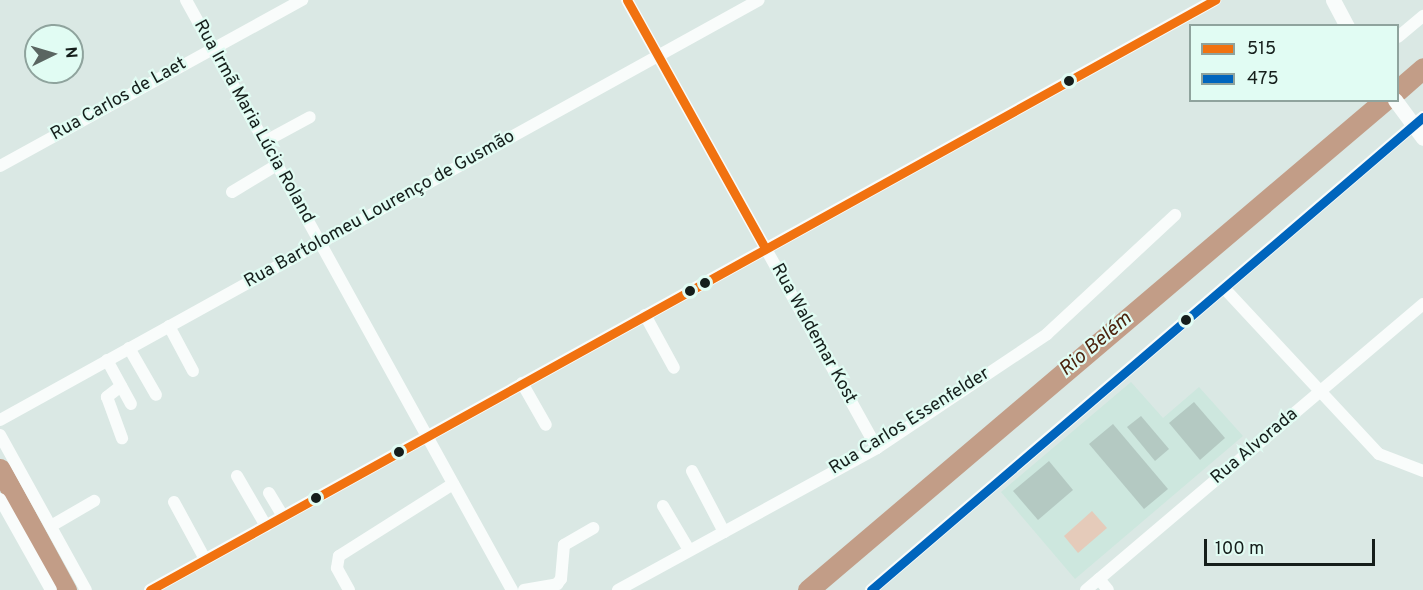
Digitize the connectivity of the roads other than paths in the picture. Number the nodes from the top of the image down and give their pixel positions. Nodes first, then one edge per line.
1 (186, 0) edge
2 (302, 0) edge
3 (627, 0) edge
4 (759, 0) edge
5 (1215, 0) edge
6 (1333, 0) edge
7 (1423, 16) edge
8 (1346, 24) edge
9 (1399, 36) edge
10 (213, 49) junction
11 (658, 56) junction
12 (1397, 102) edge
13 (309, 117) dead end
14 (1414, 119) edge
15 (1423, 138) edge
16 (264, 142) junction
17 (277, 165) junction
18 (0, 166) edge
19 (232, 192) dead end
20 (1175, 215) dead end
21 (320, 243) junction
22 (765, 248) junction
23 (1224, 288) junction
24 (1423, 304) edge
25 (645, 315) junction
26 (170, 326) junction
27 (129, 348) junction
28 (107, 360) junction
29 (674, 368) dead end
30 (193, 371) dead end
31 (522, 383) junction
32 (122, 386) junction
33 (1321, 391) junction
34 (156, 394) dead end
35 (131, 404) dead end
36 (0, 420) edge
37 (546, 426) dead end
38 (0, 435) edge
39 (427, 436) junction
40 (122, 438) dead end
41 (876, 447) junction
42 (692, 471) dead end
43 (1423, 471) edge
44 (237, 476) dead end
45 (453, 484) junction
46 (269, 493) dead end
47 (0, 499) edge
48 (94, 501) dead end
49 (174, 502) dead end
50 (663, 506) dead end
51 (188, 515) dead end
52 (283, 516) junction
53 (51, 526) junction
54 (266, 526) junction
55 (594, 528) dead end
56 (724, 532) junction
57 (689, 550) junction
58 (209, 557) junction
59 (1099, 579) junction
60 (51, 590) edge
61 (86, 590) edge
62 (150, 590) edge
63 (349, 590) edge
64 (512, 590) edge
65 (524, 590) edge
66 (618, 590) edge
67 (871, 590) edge
68 (1086, 590) edge
69 (1108, 590) edge

1 - 10 street, Rua Irmã Maria Lúcia Roland
2 - 10 street, Rua Carlos de Laet
3 - 11 street, Rua Waldemar Kost
4 - 11 street, Rua Bartolomeu Lourenço de Gusmão
5 - 22 street
6 - 8 main road
7 - 9 street
10 - 16 street, Rua Irmã Maria Lúcia Roland
10 - 18 street, Rua Carlos de Laet
11 - 21 street, Rua Bartolomeu Lourenço de Gusmão
11 - 22 street, Rua Waldemar Kost
12 - 14 main road
13 - 16 street
14 - 15 main road
14 - 23 street
16 - 17 street, Rua Irmã Maria Lúcia Roland
17 - 19 street
17 - 21 street, Rua Irmã Maria Lúcia Roland
20 - 41 street, Rua Carlos Essenfelder
21 - 26 street, Rua Bartolomeu Lourenço de Gusmão
21 - 39 street, Rua Irmã Maria Lúcia Roland
22 - 25 street
22 - 41 street, Rua Waldemar Kost
23 - 33 street
23 - 67 street
24 - 33 street, Rua Alvorada
25 - 29 street
25 - 31 street
26 - 27 street, Rua Bartolomeu Lourenço de Gusmão
26 - 30 street
27 - 28 street, Rua Bartolomeu Lourenço de Gusmão
27 - 34 street
28 - 32 street
28 - 36 street, Rua Bartolomeu Lourenço de Gusmão
31 - 37 street
31 - 39 street
32 - 35 street
32 - 40 street
33 - 43 street
33 - 59 street, Rua Alvorada
38 - 53 street
39 - 45 street, Rua Irmã Maria Lúcia Roland
39 - 52 street
41 - 56 street, Rua Carlos Essenfelder
42 - 56 street
44 - 54 street
45 - 63 street
45 - 64 street, Rua Irmã Maria Lúcia Roland
46 - 52 street
47 - 60 street
48 - 53 street
49 - 58 street
50 - 57 street
51 - 58 street
52 - 54 street
53 - 61 street
54 - 58 street
55 - 65 street
56 - 57 street, Rua Carlos Essenfelder
57 - 66 street, Rua Carlos Essenfelder
58 - 62 street
59 - 68 street, Rua Alvorada
59 - 69 street

